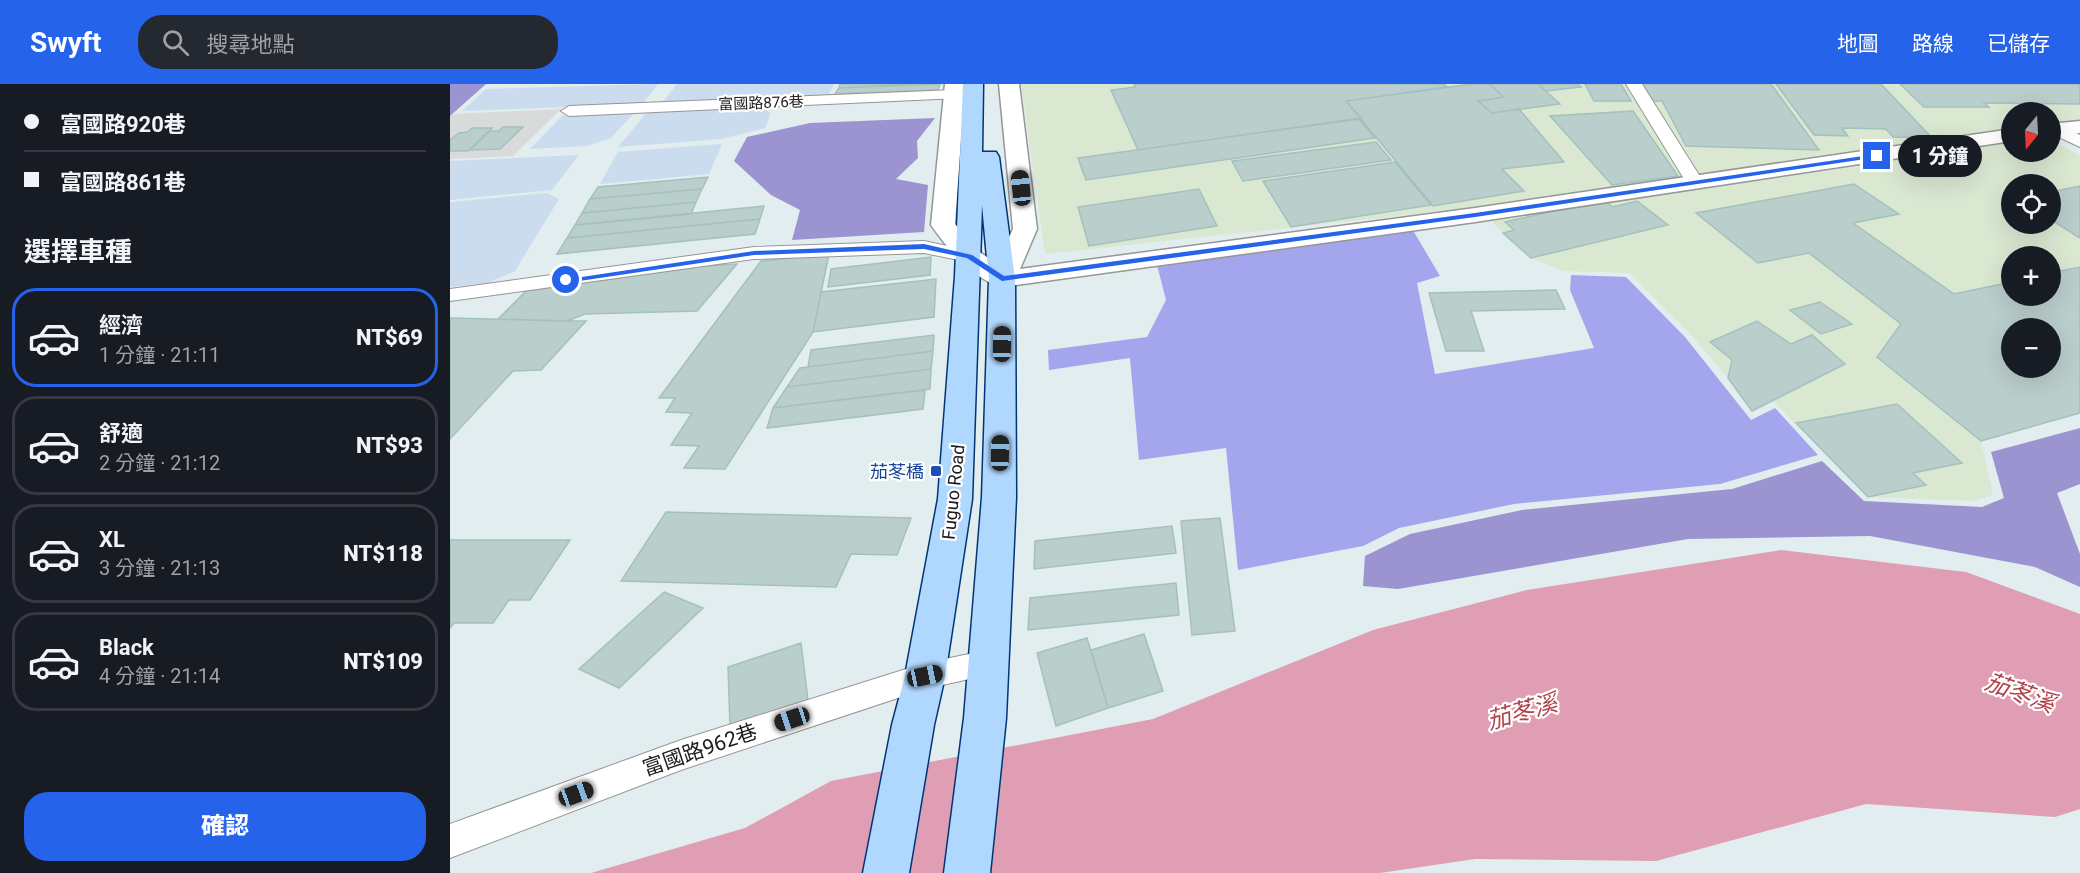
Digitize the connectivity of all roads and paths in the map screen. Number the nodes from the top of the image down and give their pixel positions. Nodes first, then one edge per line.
1 (1009, 84) edge
2 (1634, 84) edge
3 (965, 87) edge
4 (568, 111) dead end
5 (2080, 127) edge
6 (2061, 129) edge
7 (2061, 134) edge
8 (2001, 137) edge
9 (2080, 142) edge
10 (1695, 183) junction
11 (969, 256) junction
12 (1002, 279) junction
13 (450, 295) edge
14 (989, 663) junction
15 (925, 676) junction
16 (450, 841) edge
17 (886, 873) edge
18 (967, 873) edge

1 - 12 street
2 - 10 lane
3 - 4 lane, 富國路876巷
3 - 11 street, Fuguo Road
3 - 12 street
5 - 6 street
7 - 9 lane
8 - 10 street
10 - 12 street
11 - 12 street
11 - 13 lane
11 - 15 street, Fuguo Road
12 - 14 street
14 - 15 lane, 富國路962巷
14 - 18 street
15 - 16 lane, 富國路962巷
15 - 17 street, Fuguo Road

